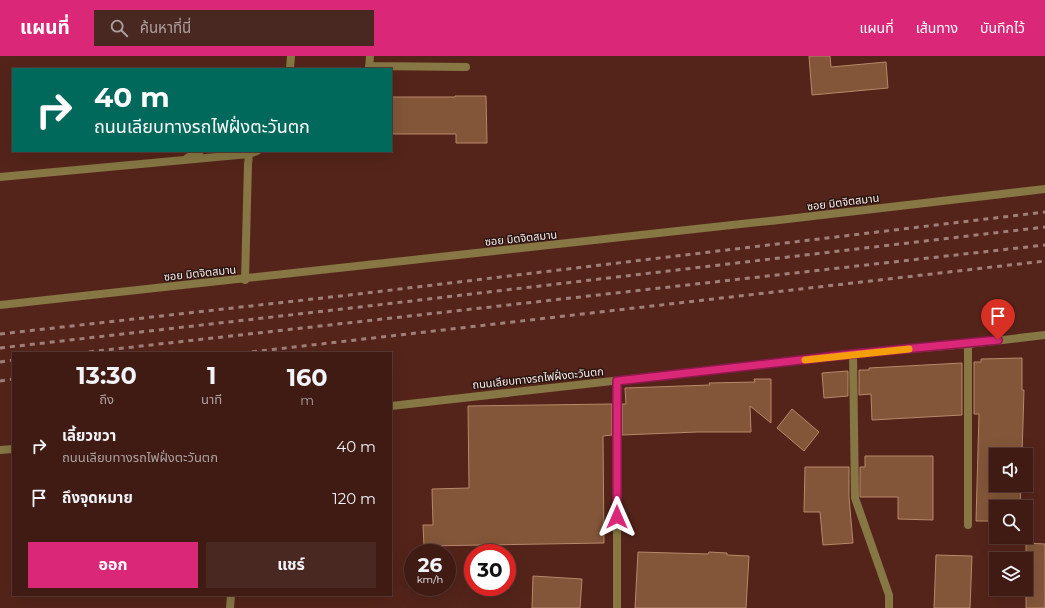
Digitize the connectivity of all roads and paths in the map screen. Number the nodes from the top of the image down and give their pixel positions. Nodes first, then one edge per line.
1 (291, 56) edge
2 (370, 56) edge
3 (369, 67) edge
4 (466, 67) dead end
5 (290, 68) edge
6 (198, 152) edge
7 (253, 152) edge
8 (182, 160) junction
9 (0, 177) edge
10 (1045, 189) edge
11 (244, 280) junction
12 (0, 305) edge
13 (1045, 335) edge
14 (968, 344) junction
15 (853, 354) junction
16 (617, 381) junction
17 (392, 406) edge
18 (12, 449) edge
19 (0, 450) edge
20 (968, 525) dead end
21 (231, 596) edge
22 (230, 608) edge
23 (617, 608) edge
24 (889, 608) edge

1 - 5 street
2 - 3 street
3 - 4 street
6 - 8 street
7 - 8 street
7 - 11 street
8 - 9 street
10 - 11 street, ซอย มิตจิตสมาน
11 - 12 street, ซอย มิตจิตสมาน
13 - 14 street, ถนนเลียบทางรถไฟฝั่งตะวันตก
14 - 15 street, ถนนเลียบทางรถไฟฝั่งตะวันตก
14 - 20 street
15 - 16 street, ถนนเลียบทางรถไฟฝั่งตะวันตก
15 - 24 street
16 - 17 street, ถนนเลียบทางรถไฟฝั่งตะวันตก
16 - 23 street
18 - 19 street
21 - 22 street

